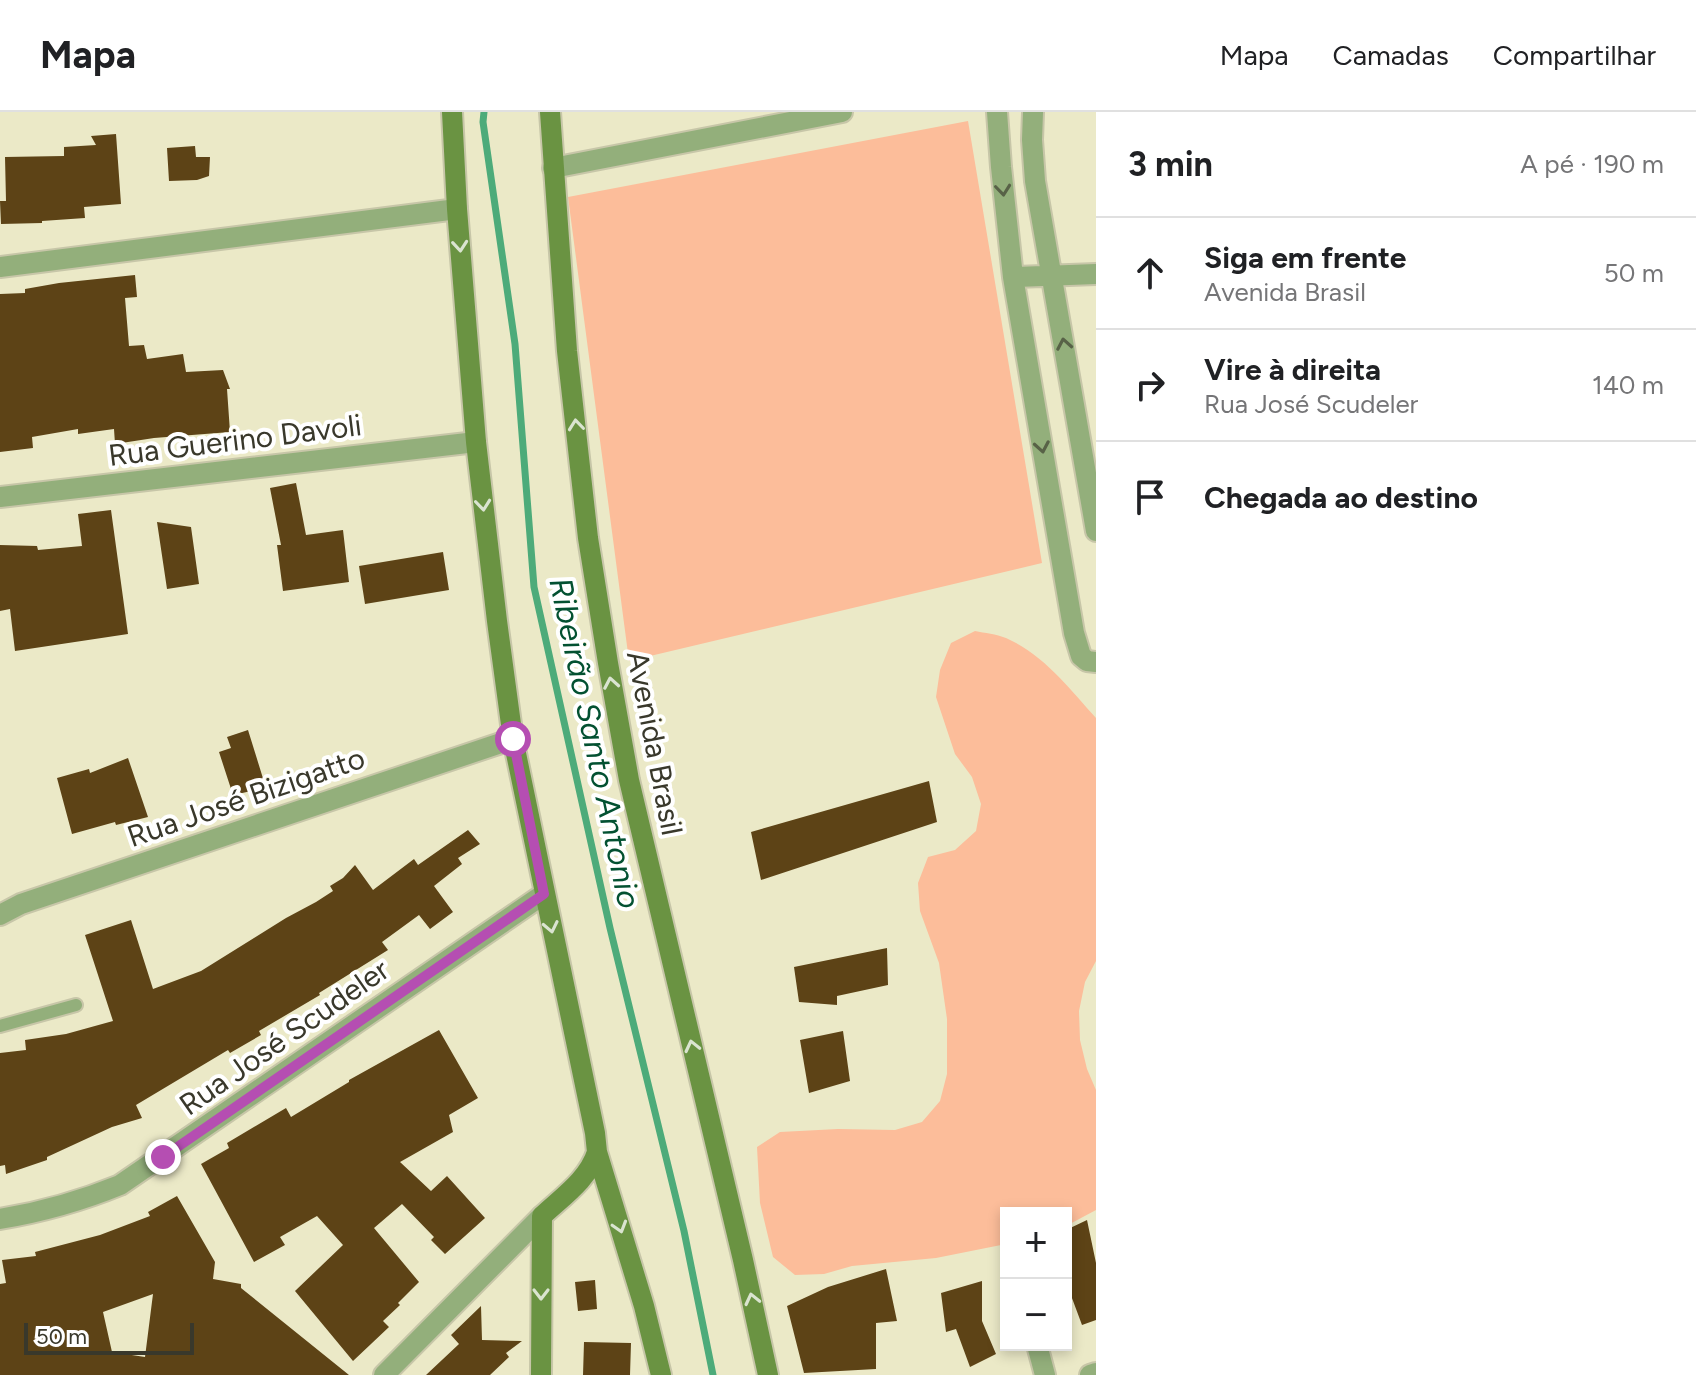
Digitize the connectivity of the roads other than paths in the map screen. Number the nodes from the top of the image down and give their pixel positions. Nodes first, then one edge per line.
1 (452, 112) edge
2 (550, 112) edge
3 (842, 112) edge
4 (997, 112) edge
5 (1033, 112) edge
6 (553, 168) junction
7 (457, 209) junction
8 (0, 267) edge
9 (1096, 274) edge
10 (1052, 276) junction
11 (1013, 277) junction
12 (476, 442) junction
13 (0, 497) edge
14 (1096, 531) edge
15 (1096, 662) edge
16 (513, 739) junction
17 (544, 894) junction
18 (0, 915) edge
19 (76, 1005) dead end
20 (0, 1026) edge
21 (597, 1152) junction
22 (542, 1216) junction
23 (0, 1219) edge
24 (1039, 1351) edge
25 (1096, 1373) edge
26 (384, 1375) edge
27 (541, 1375) edge
28 (661, 1375) edge
29 (768, 1375) edge
30 (1045, 1375) edge
31 (1090, 1375) edge

1 - 7 main road
2 - 6 main road, Avenida Brasil
3 - 6 street
4 -> 11 street
5 - 10 street
29 -> 6 main road, Avenida Brasil
7 - 8 street
7 -> 12 main road
9 - 10 street
10 - 11 street
14 -> 10 street
11 -> 15 street
12 - 13 street, Rua Guerino Davoli
12 -> 16 main road
16 - 17 main road
16 - 18 street, Rua José Bizigatto
17 -> 21 main road
17 - 23 street, Rua José Scudeler
19 - 20 lane
21 - 22 main road
21 -> 28 main road
22 - 26 street
22 -> 27 main road
24 - 30 street
25 - 31 street

